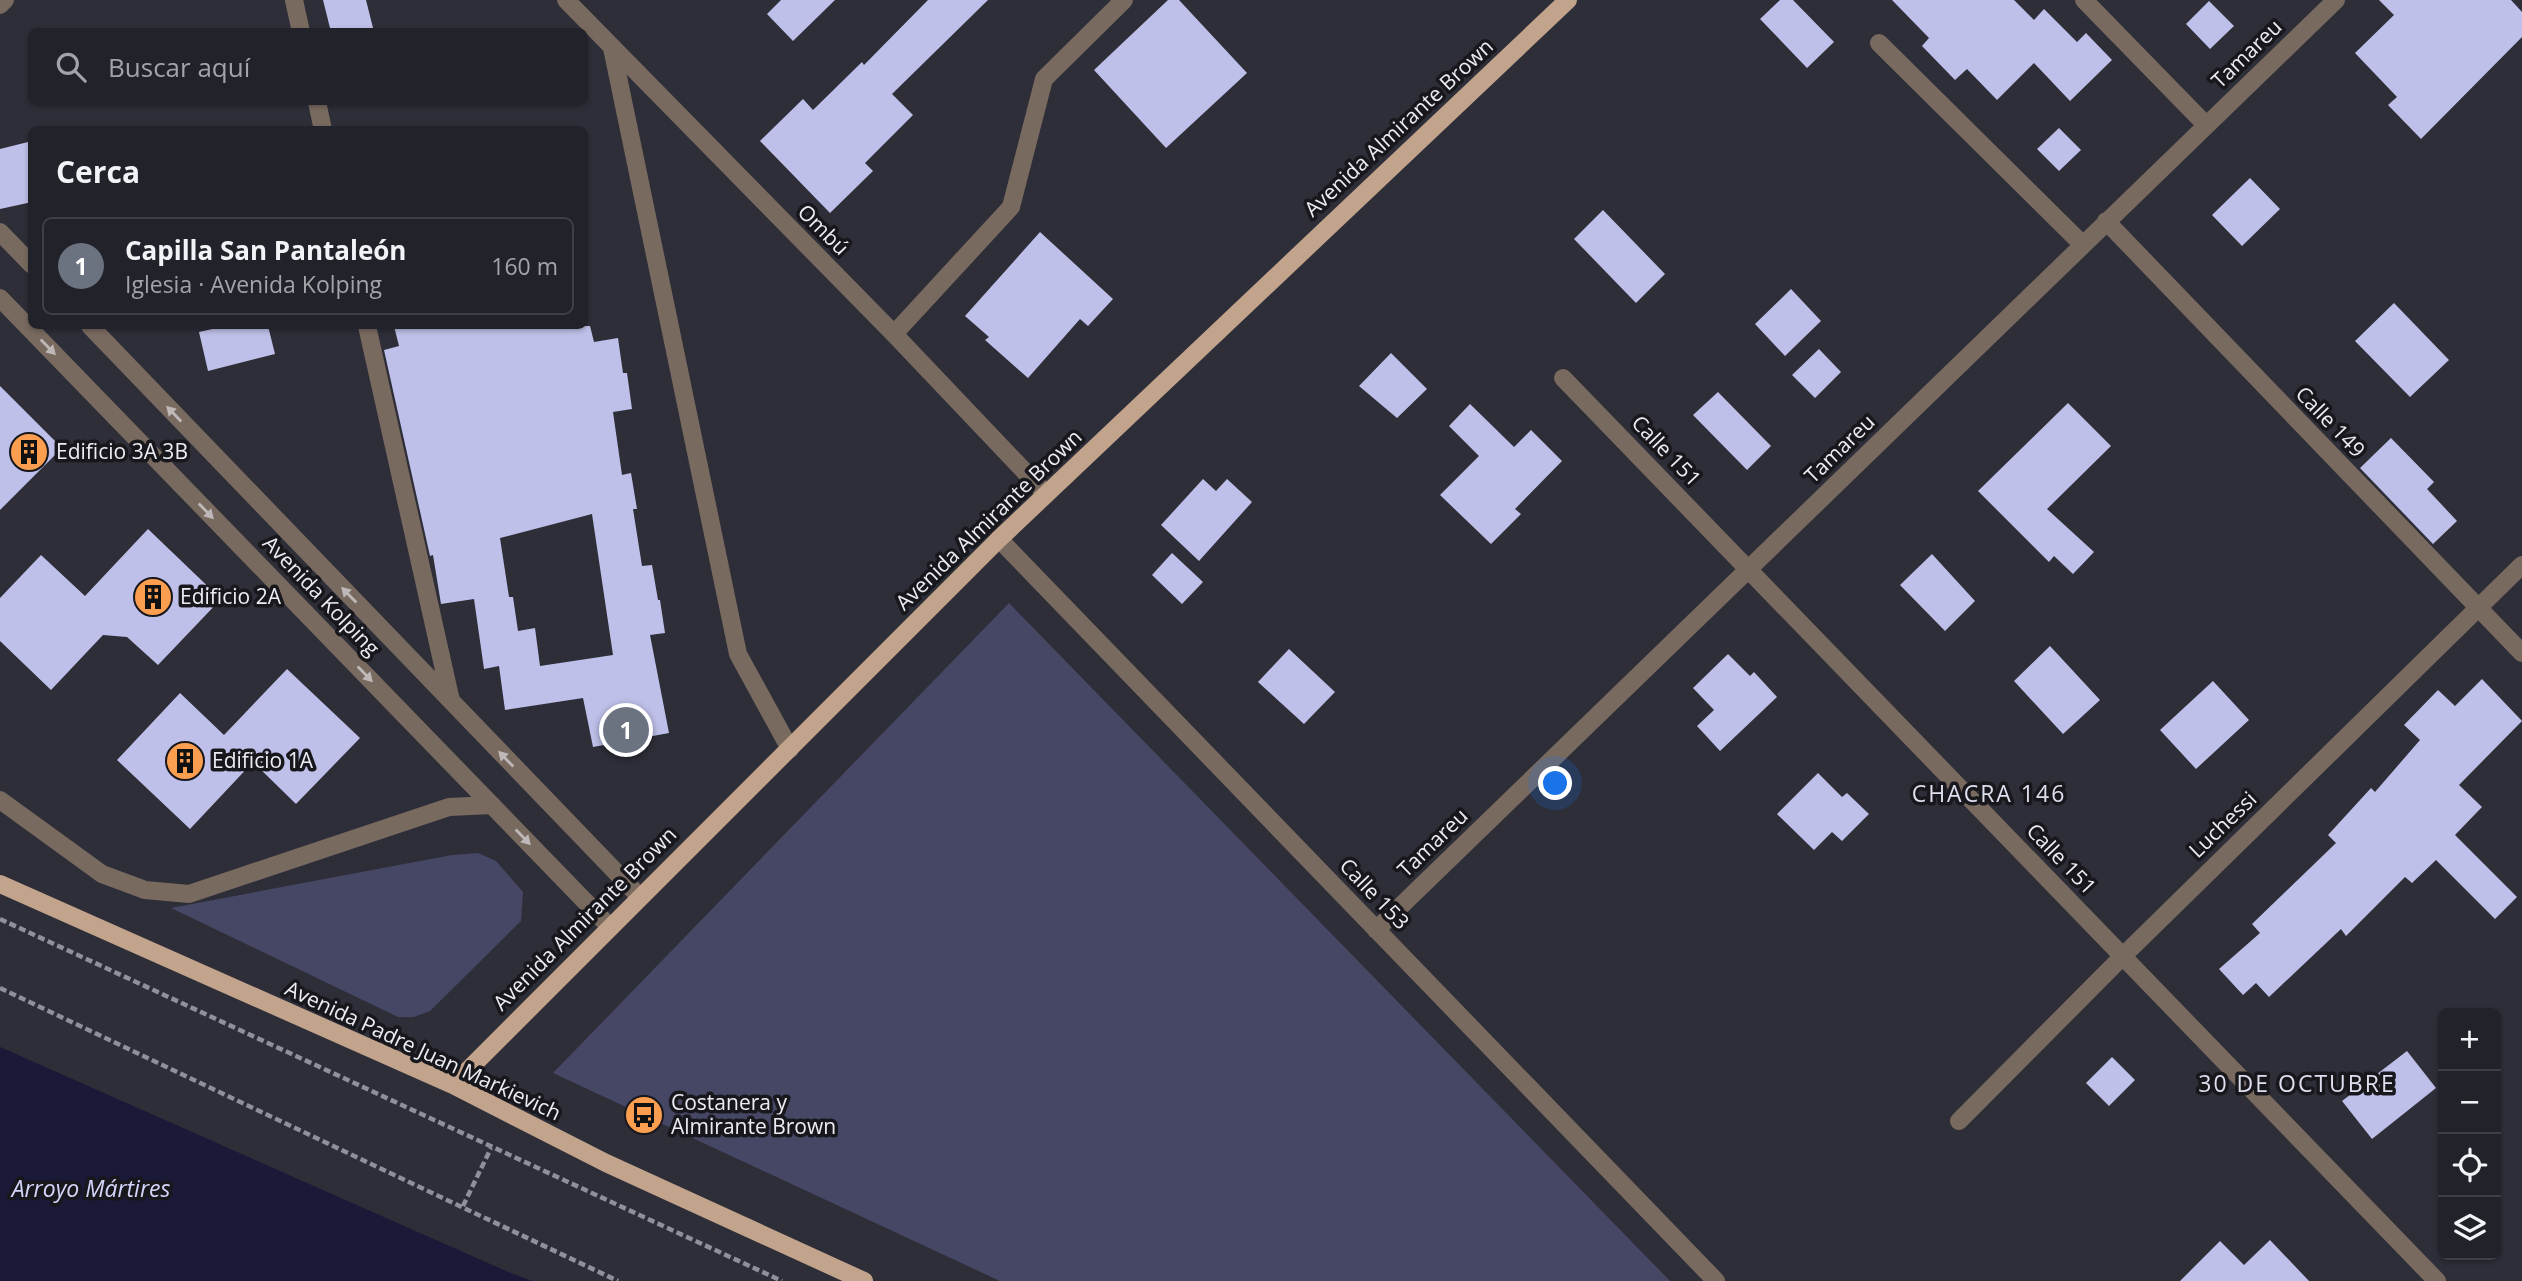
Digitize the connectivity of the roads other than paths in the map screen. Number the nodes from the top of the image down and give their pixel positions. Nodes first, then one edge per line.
1 (5, 0) edge
2 (294, 0) edge
3 (566, 0) edge
4 (1124, 0) edge
5 (1568, 0) edge
6 (2084, 0) edge
7 (2330, 2) edge
8 (0, 5) edge
9 (300, 28) edge
10 (1879, 43) dead end
11 (612, 48) junction
12 (318, 105) edge
13 (2206, 125) junction
14 (322, 126) edge
15 (2106, 221) junction
16 (0, 232) edge
17 (2082, 244) junction
18 (28, 261) edge
19 (0, 299) edge
20 (28, 328) edge
21 (29, 329) edge
22 (93, 329) edge
23 (368, 329) edge
24 (894, 334) junction
25 (1563, 378) dead end
26 (1046, 494) junction
27 (999, 539) junction
28 (2522, 565) edge
29 (1749, 569) junction
30 (2477, 608) junction
31 (2522, 653) edge
32 (451, 702) junction
33 (790, 748) junction
34 (0, 800) edge
35 (492, 805) junction
36 (0, 884) edge
37 (639, 896) junction
38 (609, 926) junction
39 (1376, 930) junction
40 (2123, 956) junction
41 (453, 1085) junction
42 (1959, 1121) dead end
43 (864, 1281) edge
44 (1716, 1281) edge
45 (2437, 1281) edge

1 - 8 street
2 - 9 street
3 - 11 street, Ombú
4 - 24 street
5 - 26 main road, Avenida Almirante Brown
6 - 13 street
7 - 13 street, Tamareu
10 - 17 street
11 - 24 street, Ombú
11 - 33 street
12 - 14 street
13 - 15 street, Tamareu
15 - 17 street, Tamareu
15 - 30 street, Calle 149
16 - 18 street
17 - 29 street, Tamareu
19 -> 20 street, Avenida Kolping
21 -> 35 street, Avenida Kolping
32 -> 22 street, Avenida Kolping
23 - 32 street
24 - 26 street, Ombú
25 - 29 street, Calle 151
26 - 27 main road, Avenida Almirante Brown
27 - 33 main road, Avenida Almirante Brown
27 - 39 street, Calle 153
28 - 30 street, Luchessi
29 - 39 street, Tamareu
29 - 40 street, Calle 151
30 - 31 street, Calle 149
30 - 40 street, Luchessi
37 -> 32 street, Avenida Kolping
33 - 37 main road, Avenida Almirante Brown
34 - 35 street
35 -> 38 street, Avenida Kolping
36 - 41 main road, Avenida Padre Juan Markievich
37 - 38 main road, Avenida Almirante Brown
38 - 41 main road, Avenida Almirante Brown
39 - 44 street, Calle 153
40 - 42 street, Luchessi
40 - 45 street, Calle 151
41 - 43 main road, Avenida Padre Juan Markievich

